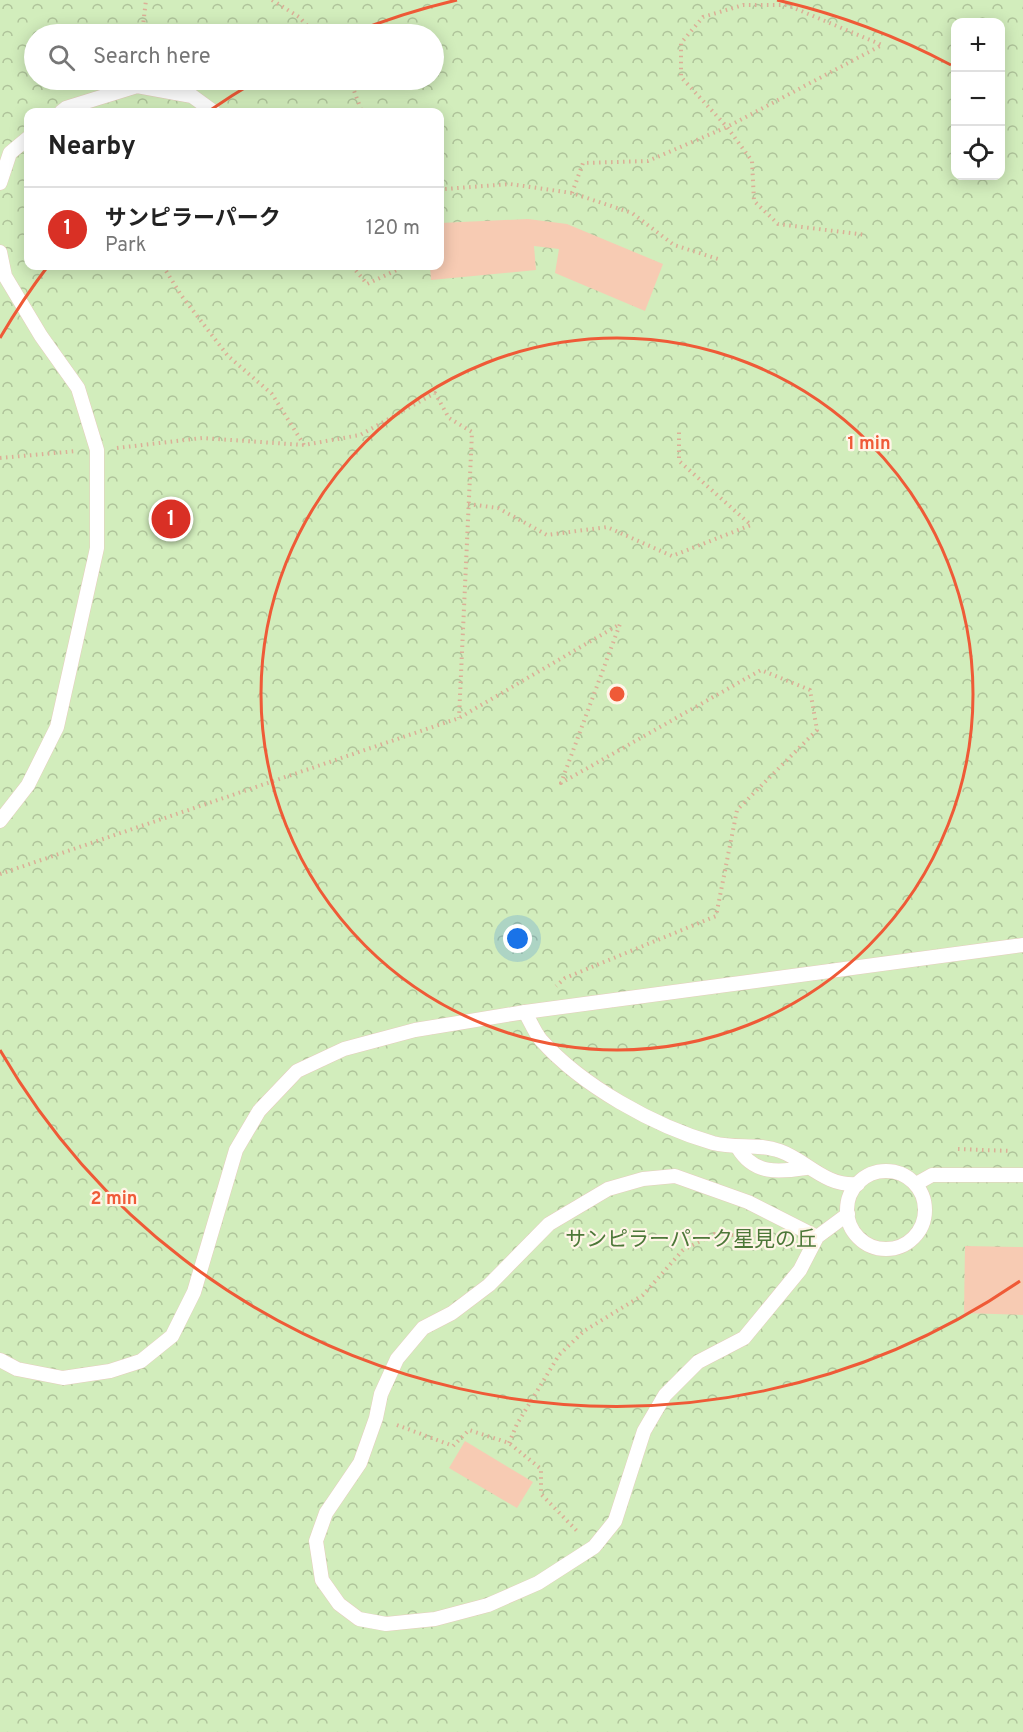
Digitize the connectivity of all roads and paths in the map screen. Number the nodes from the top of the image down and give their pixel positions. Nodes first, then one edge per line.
1 (146, 0) edge
2 (272, 0) edge
3 (143, 24) edge
4 (306, 24) edge
5 (124, 90) edge
6 (159, 90) edge
7 (354, 90) edge
8 (66, 108) edge
9 (208, 108) edge
10 (360, 108) edge
11 (727, 128) junction
12 (24, 141) edge
13 (0, 183) edge
14 (444, 188) edge
15 (572, 193) junction
16 (866, 235) dead end
17 (0, 252) edge
18 (718, 260) dead end
19 (165, 270) edge
20 (356, 270) edge
21 (397, 270) edge
22 (679, 431) dead end
23 (304, 445) junction
24 (97, 450) junction
25 (0, 458) edge
26 (468, 504) junction
27 (459, 718) junction
28 (0, 821) edge
29 (0, 874) edge
30 (1022, 944) edge
31 (525, 1012) junction
32 (738, 1148) junction
33 (958, 1149) dead end
34 (1012, 1150) dead end
35 (806, 1168) junction
36 (1023, 1174) edge
37 (858, 1184) junction
38 (916, 1184) junction
39 (848, 1214) junction
40 (818, 1237) junction
41 (771, 1238) dead end
42 (0, 1360) edge
43 (376, 1418) junction
44 (509, 1443) junction
45 (594, 1547) junction

1 - 3 path
2 - 4 path
5 - 8 lane
6 - 9 lane
7 - 10 path
11 - 11 path
11 - 15 path
11 - 16 path
12 - 13 lane
14 - 15 path
15 - 18 path
17 - 24 lane
19 - 23 path
20 - 21 path
22 - 26 path
23 - 24 path
23 - 26 path
24 - 25 path
24 - 28 lane
26 - 27 path
27 - 29 path
27 - 31 path
30 - 31 lane
31 - 32 lane
31 - 42 lane
32 - 35 lane
32 - 35 lane
33 - 34 path
35 - 37 lane
36 - 38 lane
37 - 38 lane
37 - 39 lane
38 - 39 lane
39 - 40 lane
40 - 43 lane
40 - 45 lane
41 - 44 path
43 - 44 path
43 - 45 lane
44 - 45 path

